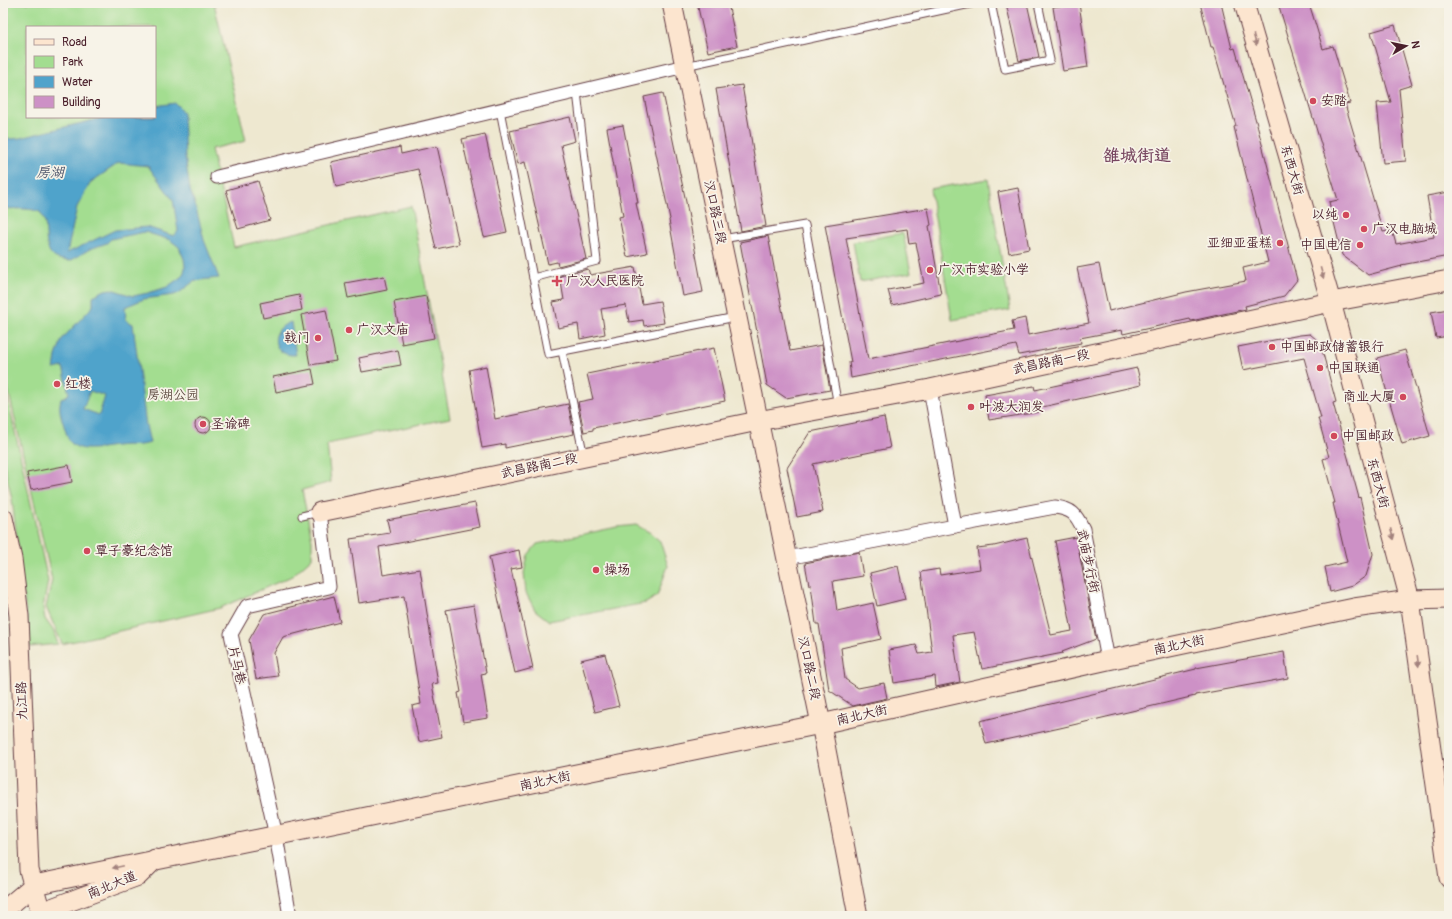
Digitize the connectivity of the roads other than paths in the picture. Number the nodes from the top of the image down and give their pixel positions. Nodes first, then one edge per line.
1 (672, 3) edge
2 (975, 3) edge
3 (991, 3) edge
4 (1038, 3) edge
5 (1244, 3) edge
6 (1257, 3) edge
7 (685, 66) junction
8 (577, 92) junction
9 (500, 110) junction
10 (217, 177) dead end
11 (721, 239) junction
12 (533, 278) junction
13 (1449, 280) edge
14 (1337, 301) junction
15 (737, 317) junction
16 (562, 351) junction
17 (930, 389) junction
18 (838, 406) junction
19 (758, 421) junction
20 (584, 457) junction
21 (320, 512) junction
22 (302, 516) dead end
23 (3, 518) edge
24 (954, 526) junction
25 (787, 558) junction
26 (1449, 599) edge
27 (1416, 600) junction
28 (1108, 660) junction
29 (821, 724) junction
30 (1449, 788) edge
31 (276, 836) junction
32 (156, 859) junction
33 (1449, 878) edge
34 (34, 885) junction
35 (3, 912) edge
36 (40, 915) edge
37 (290, 916) edge
38 (858, 916) edge

1 - 7 street, 汉口路三段
2 - 7 lane
3 - 4 lane
5 -> 14 street, 东西大街
6 - 14 street, 东西大街
7 - 8 street
7 - 11 street, 汉口路三段
8 - 9 street
8 - 12 lane
9 - 10 street
9 - 12 lane
11 - 15 street, 汉口路三段
11 - 18 lane
12 - 16 lane
13 - 14 street, 武昌路南一段
14 - 17 street, 武昌路南一段
14 - 27 street, 东西大街
15 - 16 lane
15 - 19 street, 汉口路三段
16 - 20 lane
17 - 18 street, 武昌路南一段
17 - 24 street
18 - 19 street, 武昌路南一段
19 - 20 street, 武昌路南二段
19 - 25 street, 汉口路二段
20 - 21 street, 武昌路南二段
21 - 22 lane
21 - 31 street, 片马巷
23 - 34 street, 九江路
24 - 25 street, 武庙步行街
24 - 28 street, 武庙步行街
25 - 29 street, 汉口路二段
26 - 27 street, 南北大街
27 - 28 street, 南北大街
27 - 30 street, 东西大街
27 -> 33 street, 东西大街
28 - 29 street, 南北大街
29 - 31 street, 南北大街
29 - 38 street, 汉口路二段
31 - 32 street, 南北大道
31 - 37 street
32 -> 34 street, 南北大道
32 - 36 street, 南北大道
34 - 35 street
34 - 36 street, 九江路

